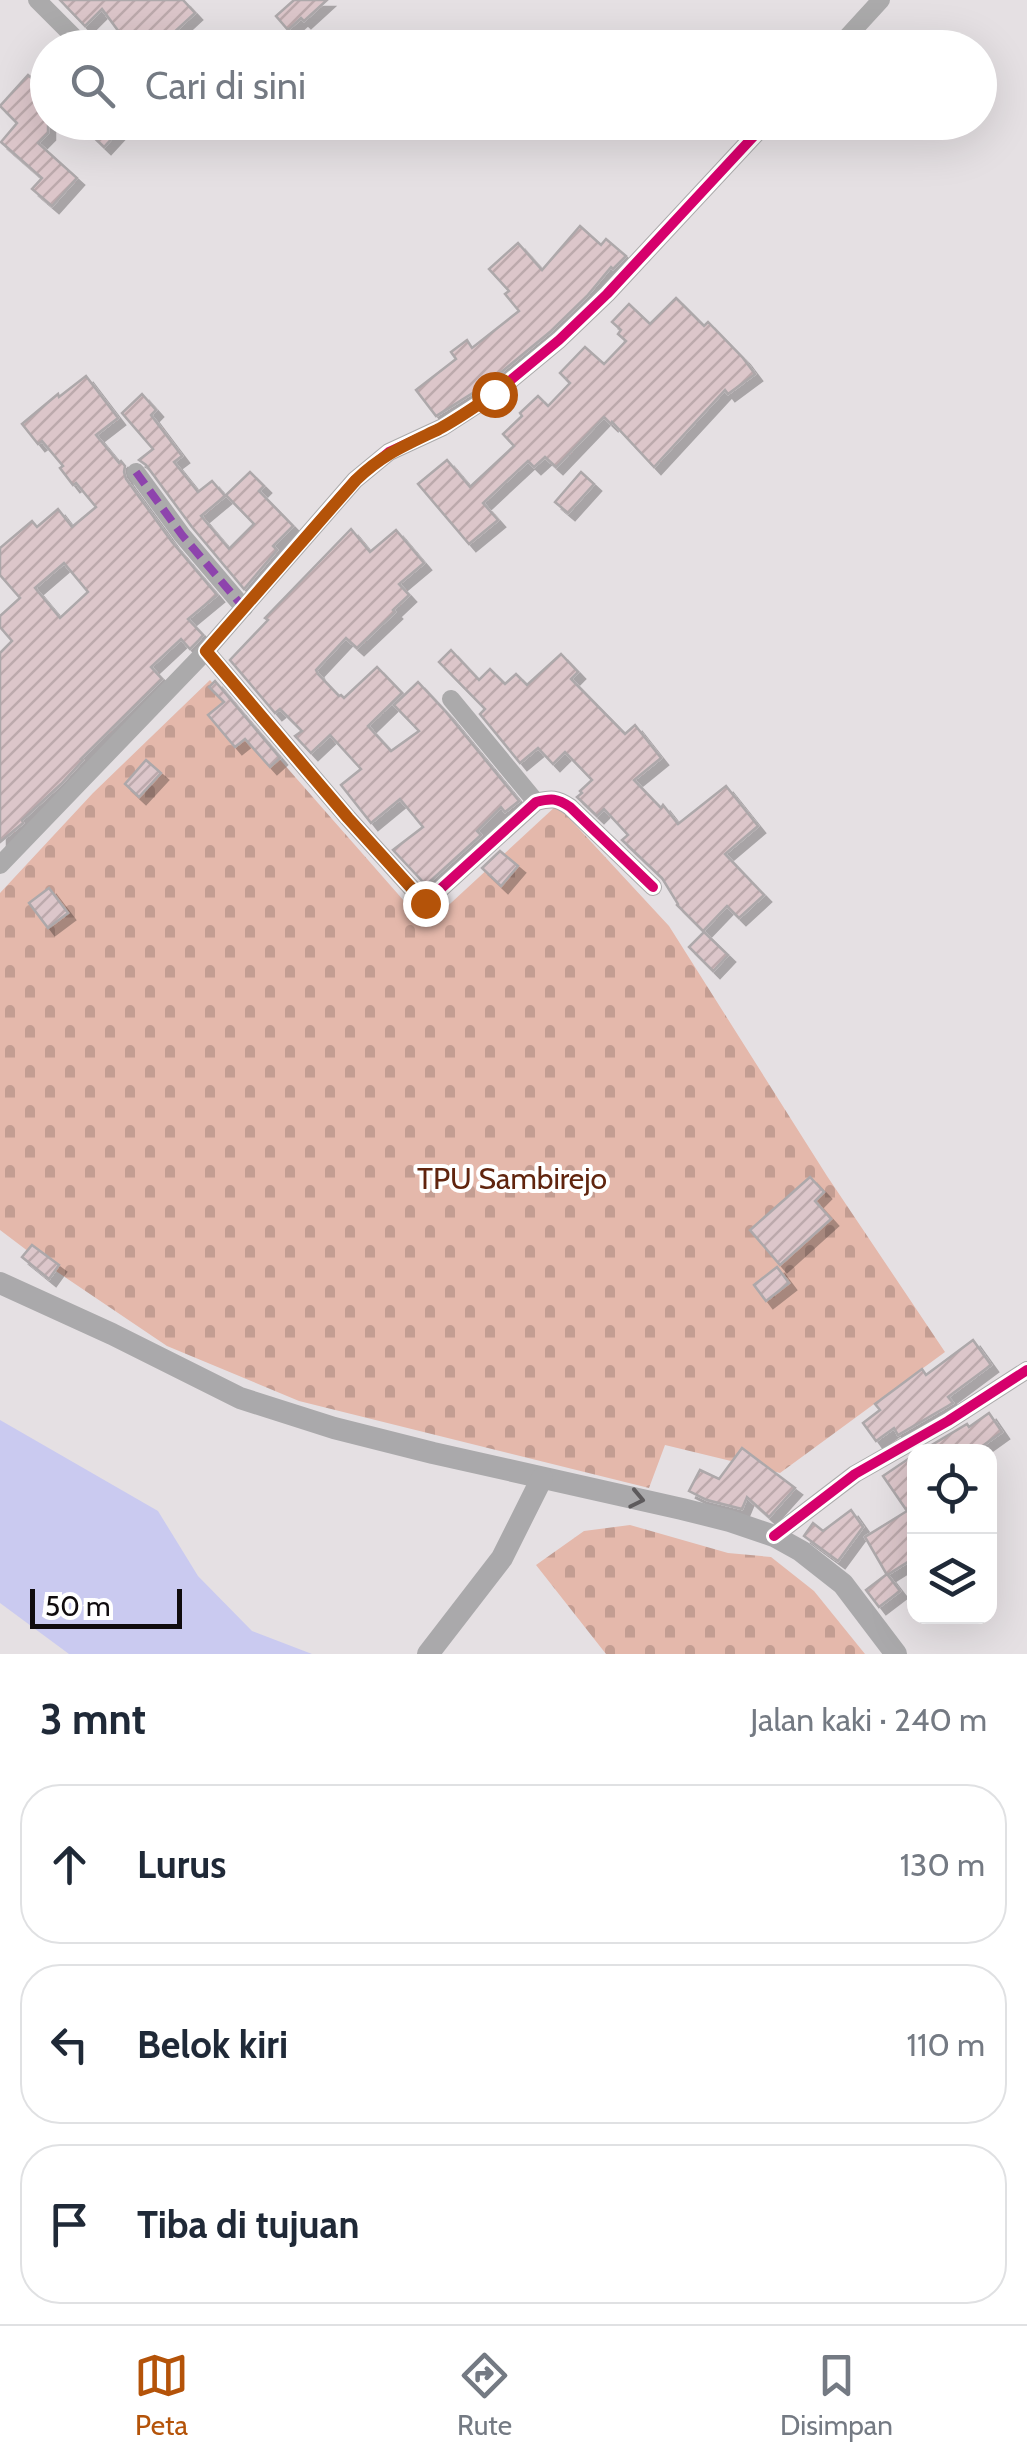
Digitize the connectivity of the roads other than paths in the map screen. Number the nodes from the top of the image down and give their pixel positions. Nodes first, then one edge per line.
1 (37, 0) edge
2 (881, 0) edge
3 (67, 30) edge
4 (854, 30) edge
5 (750, 140) edge
6 (136, 472) dead end
7 (244, 608) junction
8 (206, 651) junction
9 (451, 699) dead end
10 (536, 802) junction
11 (0, 865) edge
12 (653, 887) dead end
13 (0, 1283) edge
14 (1027, 1370) edge
15 (542, 1478) junction
16 (774, 1536) junction
17 (433, 1647) edge
18 (896, 1654) edge

1 - 3 street
2 - 4 street
5 - 7 street
6 - 7 street
7 - 8 street
8 - 10 street
8 - 11 street
9 - 10 street
10 - 12 street
13 - 15 main road
14 - 16 street
15 -> 16 main road
15 - 17 main road
16 - 18 main road

